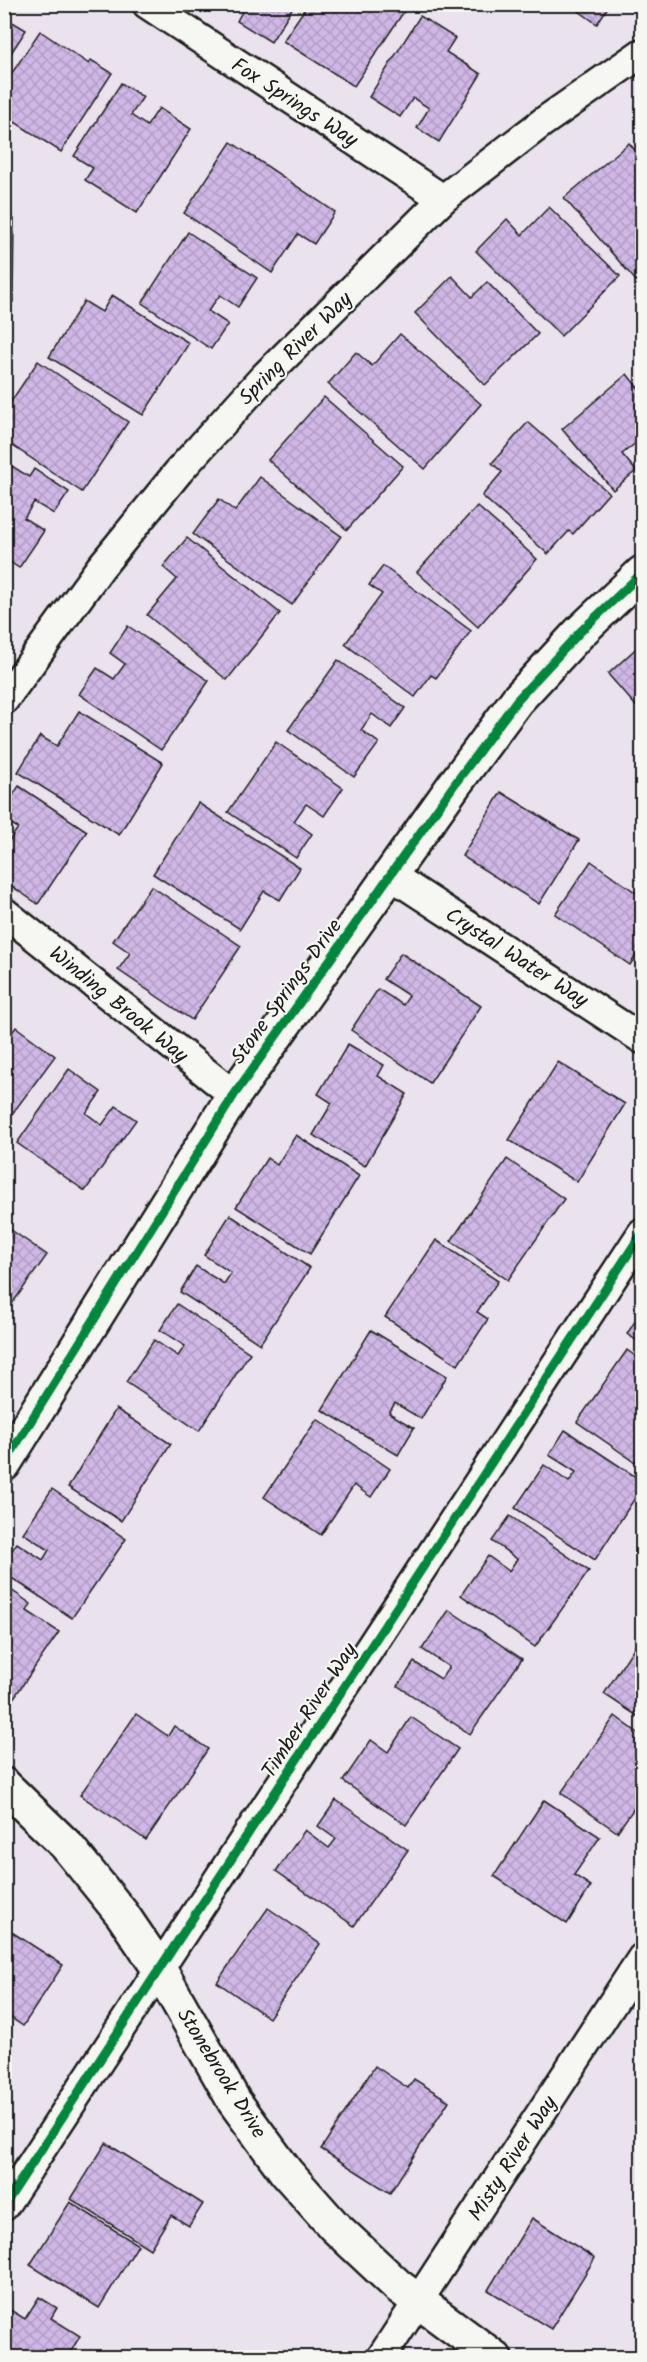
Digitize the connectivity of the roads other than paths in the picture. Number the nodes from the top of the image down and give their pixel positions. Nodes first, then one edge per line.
1 (147, 4) edge
2 (642, 53) edge
3 (443, 199) junction
4 (642, 573) edge
5 (4, 700) edge
6 (392, 876) junction
7 (4, 912) edge
8 (642, 1039) edge
9 (234, 1095) junction
10 (642, 1233) edge
11 (10, 1444) edge
12 (4, 1785) edge
13 (642, 1958) edge
14 (160, 1970) junction
15 (4, 2206) edge
16 (418, 2301) junction
17 (381, 2358) edge
18 (495, 2358) edge

1 - 3 street, Fox Springs Way
2 - 3 street, Spring River Way
3 - 5 street, Spring River Way
4 - 6 street, Stone Springs Drive
6 - 8 street, Crystal Water Way
6 - 9 street, Stone Springs Drive
7 - 9 street, Winding Brook Way
9 - 11 street, Stone Springs Drive
10 - 14 street, Timber River Way
12 - 14 street, Stonebrook Drive
13 - 16 street, Misty River Way
14 - 15 street, Timber River Way
14 - 16 street, Stonebrook Drive
16 - 17 street, Misty River Way
16 - 18 street, Stonebrook Drive

